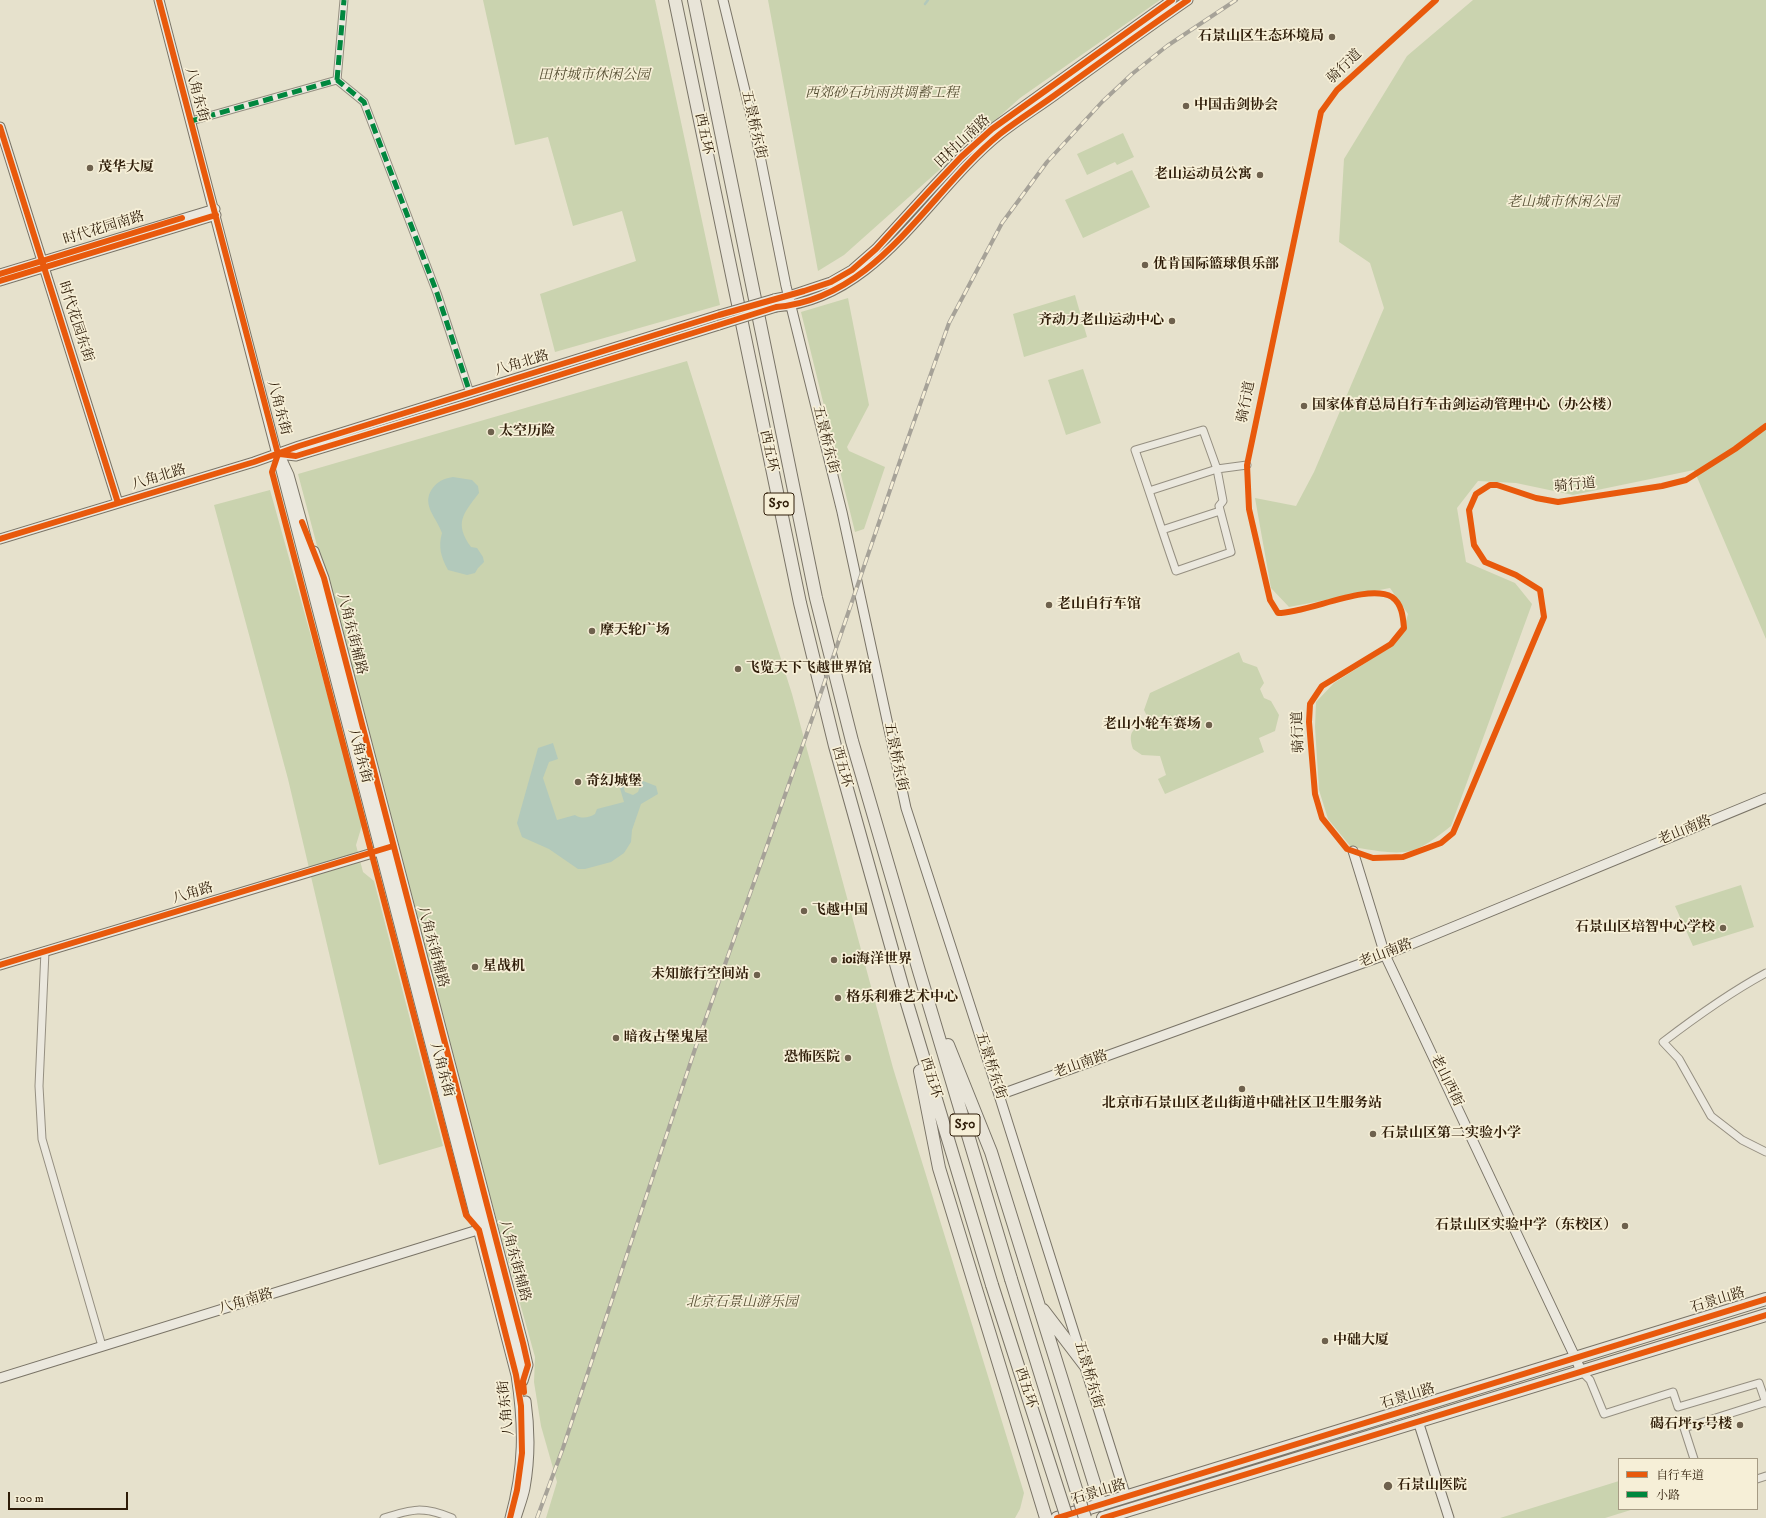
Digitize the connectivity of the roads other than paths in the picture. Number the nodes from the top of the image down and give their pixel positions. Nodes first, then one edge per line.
1 (159, 0) edge
2 (344, 0) edge
3 (675, 0) edge
4 (694, 0) edge
5 (723, 0) edge
6 (1172, 0) edge
7 (1188, 0) edge
8 (337, 80) junction
9 (191, 121) junction
10 (0, 127) edge
11 (216, 212) junction
12 (43, 264) junction
13 (0, 274) edge
14 (0, 281) edge
15 (789, 296) junction
16 (775, 303) junction
17 (792, 306) junction
18 (470, 393) junction
19 (278, 454) junction
20 (1247, 465) dead end
21 (1217, 469) junction
22 (1149, 491) junction
23 (118, 503) junction
24 (1220, 511) junction
25 (1162, 530) junction
26 (0, 539) edge
27 (1766, 798) edge
28 (387, 848) junction
29 (1353, 851) dead end
30 (46, 950) junction
31 (1385, 955) junction
32 (0, 965) edge
33 (919, 971) junction
34 (1766, 973) edge
35 (907, 1003) junction
36 (999, 1095) junction
37 (1766, 1152) edge
38 (485, 1228) junction
39 (1766, 1299) edge
40 (1037, 1303) junction
41 (1766, 1314) edge
42 (102, 1346) junction
43 (1575, 1357) junction
44 (1085, 1366) junction
45 (1581, 1371) junction
46 (0, 1378) edge
47 (1766, 1402) edge
48 (1418, 1421) junction
49 (1694, 1458) edge
50 (1126, 1497) junction
51 (1101, 1505) junction
52 (384, 1518) edge
53 (452, 1518) edge
54 (510, 1518) edge
55 (516, 1518) edge
56 (1046, 1518) edge
57 (1057, 1518) edge
58 (1067, 1518) edge
59 (1085, 1518) edge
60 (1100, 1518) edge
61 (1103, 1518) edge
62 (1449, 1518) edge

1 - 9 street, 八角东街
2 - 8 street
3 - 35 highway, 西五环 / S50
4 - 33 highway, 西五环 / S50
5 - 15 street, 五景桥东街
6 - 15 street, 田村山南路
7 - 17 street, 田村山南路
8 - 9 street
8 - 18 street
9 - 11 street, 八角东街
10 - 12 street, 时代花园东街
11 - 12 street, 时代花园南路
11 - 19 street, 八角东街
12 - 13 street, 时代花园南路
12 - 14 street, 时代花园南路
12 - 23 street, 时代花园东街
15 - 16 street, 田村山南路
15 - 17 street, 五景桥东街
16 - 17 street, 田村山南路
16 - 18 street, 八角北路, bridge
16 - 19 street, 八角北路, bridge
17 - 36 street, 五景桥东街
18 - 19 street, 八角北路
19 - 23 street, 八角北路
19 - 28 street, 八角东街
19 - 28 street, 八角东街
20 - 21 street
21 - 22 street
21 - 22 street
21 - 24 street
22 - 25 street
23 - 26 street, 八角北路
24 - 25 street
24 - 25 street
27 - 31 street, 老山南路
28 - 30 street, 八角路
28 - 38 street, 八角东街
28 - 38 street, 八角东街辅路
29 - 31 street, 老山西街
30 - 32 street, 八角路
30 - 42 street
31 - 36 street, 老山南路
31 - 43 street, 老山西街
33 - 40 highway
33 - 59 highway, 西五环 / S50, bridge
34 - 37 street
35 - 56 highway
35 - 58 highway, 西五环 / S50, bridge
36 - 44 street, 五景桥东街
38 - 42 street, 八角南路
38 - 54 street, 八角东街
38 - 55 street, 八角东街
39 - 43 highway, 石景山路
40 - 44 highway
40 - 51 highway
41 - 45 highway, 石景山路
42 - 46 street, 八角南路
43 - 45 street, 老山西街
43 - 50 highway, 石景山路
44 - 50 street, 五景桥东街
45 - 47 street
45 - 48 highway, 石景山路
47 - 49 street
48 - 61 highway, 石景山路
48 - 62 street
50 - 51 highway, 石景山路
51 - 57 highway, 石景山路
51 - 60 street
52 - 53 street

